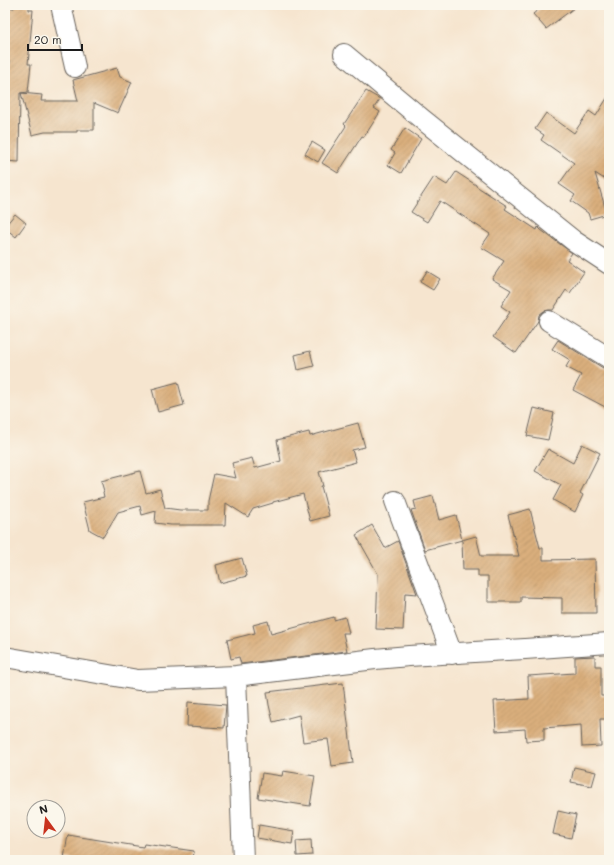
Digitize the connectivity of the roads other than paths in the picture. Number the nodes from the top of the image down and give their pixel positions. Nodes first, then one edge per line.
1 (61, 5) edge
2 (344, 54) dead end
3 (75, 67) dead end
4 (609, 264) edge
5 (549, 321) dead end
6 (609, 358) edge
7 (395, 501) dead end
8 (609, 643) edge
9 (452, 654) junction
10 (5, 657) edge
11 (236, 676) junction
12 (243, 860) edge

1 - 3 street
2 - 4 street
5 - 6 street
7 - 9 street
8 - 9 street
9 - 11 street
10 - 11 street
11 - 12 street

